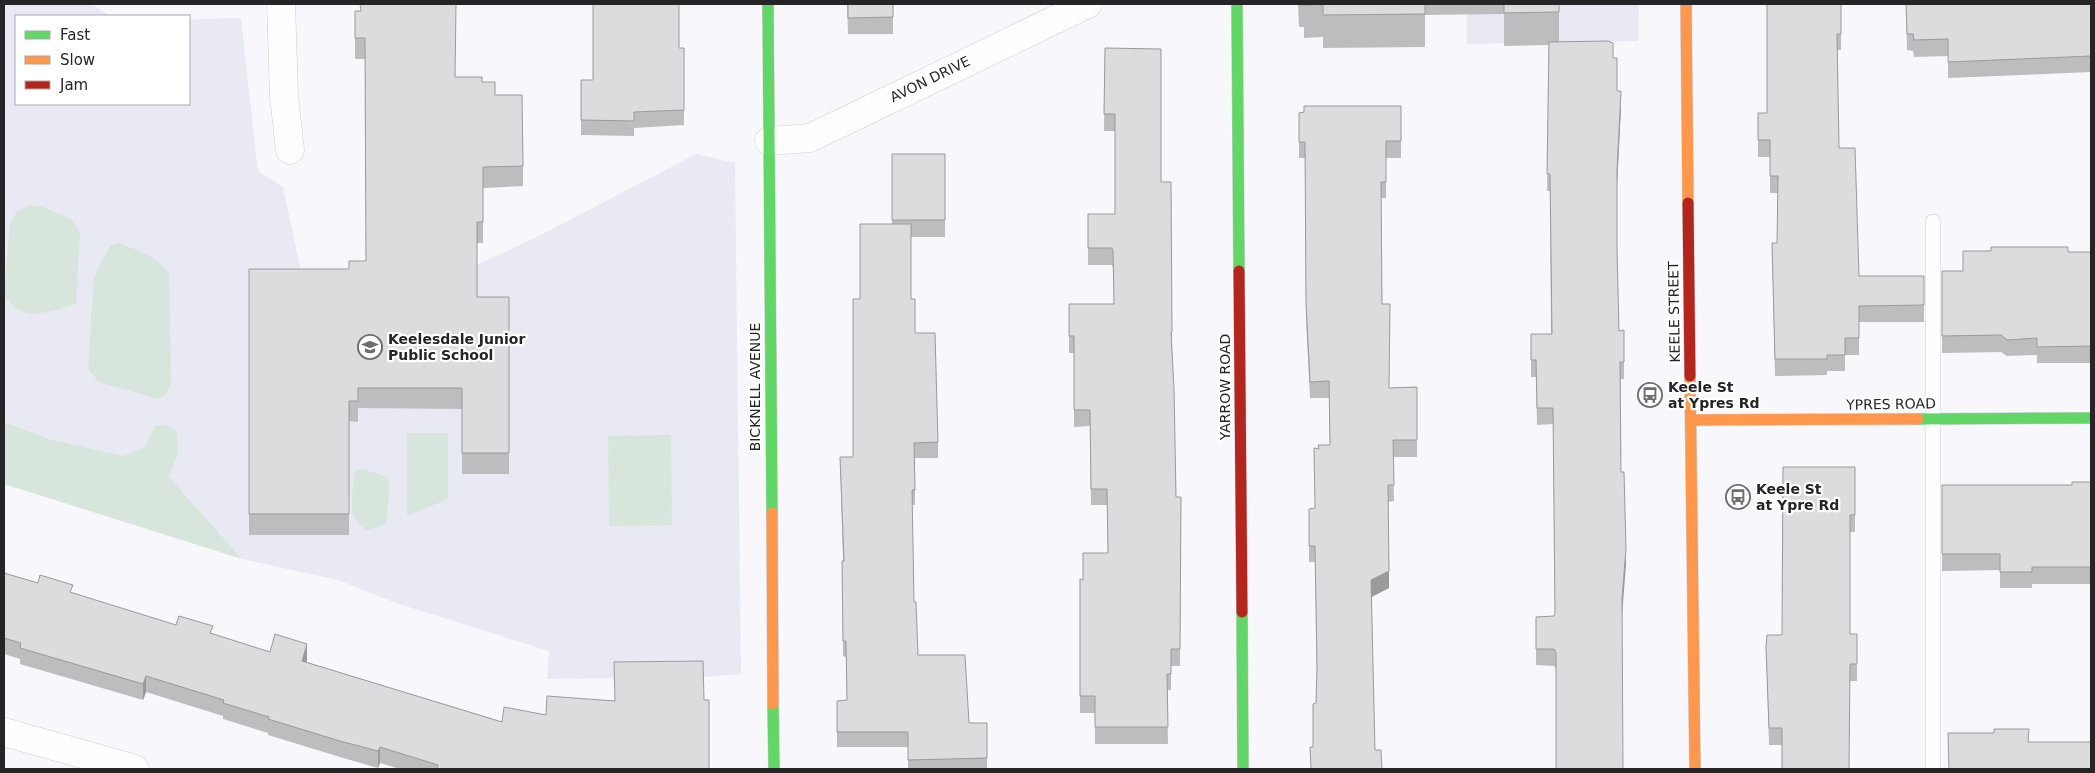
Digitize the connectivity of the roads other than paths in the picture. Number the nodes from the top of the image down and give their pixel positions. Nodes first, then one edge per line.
1 (281, 4) edge
2 (768, 4) edge
3 (1088, 4) edge
4 (1237, 4) edge
5 (1686, 4) edge
6 (770, 141) junction
7 (290, 150) dead end
8 (1933, 222) dead end
9 (2091, 418) edge
10 (1933, 419) junction
11 (1691, 420) junction
12 (4, 732) edge
13 (135, 769) edge
14 (774, 769) edge
15 (1243, 769) edge
16 (1695, 769) edge
17 (1933, 769) edge

1 - 7 street
2 - 6 street, BICKNELL AVENUE
3 - 6 street, AVON DRIVE
4 - 15 street, YARROW ROAD
5 - 11 street, KEELE STREET
6 - 14 street, BICKNELL AVENUE
8 - 10 lane
9 - 10 street, YPRES ROAD
10 - 11 street, YPRES ROAD
10 - 17 lane
11 - 16 street, KEELE STREET
12 - 13 street

